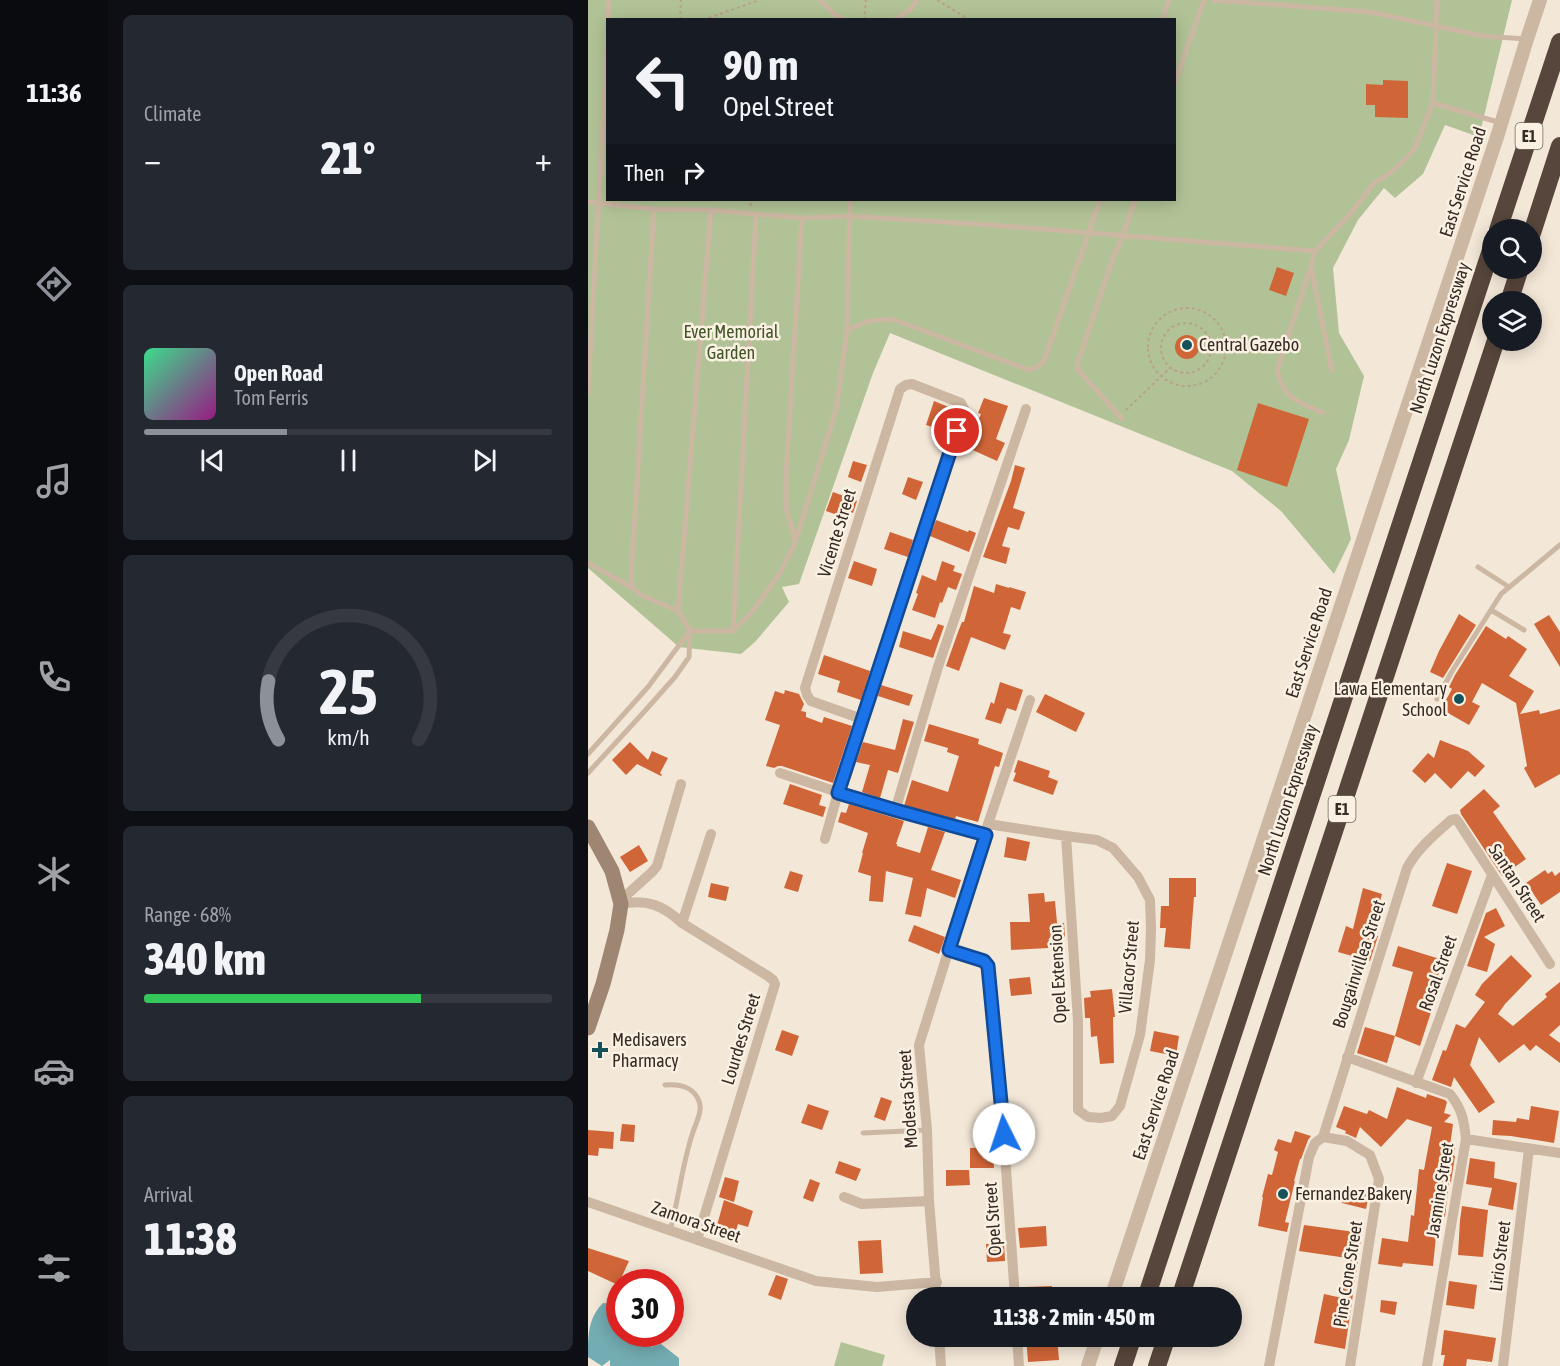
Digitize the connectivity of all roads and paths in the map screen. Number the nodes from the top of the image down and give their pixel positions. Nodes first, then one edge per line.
1 (609, 0) edge
2 (681, 0) edge
3 (760, 0) edge
4 (820, 0) edge
5 (866, 0) edge
6 (917, 0) edge
7 (937, 0) edge
8 (1169, 0) edge
9 (1204, 0) edge
10 (1213, 0) edge
11 (1437, 0) edge
12 (1540, 0) edge
13 (608, 18) edge
14 (680, 18) edge
15 (709, 18) edge
16 (841, 18) edge
17 (864, 18) edge
18 (898, 18) edge
19 (967, 18) edge
20 (1163, 18) edge
21 (1436, 26) junction
22 (1527, 39) junction
23 (1560, 42) edge
24 (606, 71) edge
25 (1176, 79) edge
26 (1433, 103) junction
27 (1501, 123) junction
28 (1560, 147) edge
29 (850, 201) edge
30 (1100, 201) edge
31 (1135, 201) edge
32 (588, 202) edge
33 (599, 203) junction
34 (654, 209) junction
35 (711, 210) junction
36 (756, 215) junction
37 (849, 216) junction
38 (802, 218) junction
39 (1502, 219) edge
40 (1537, 219) edge
41 (1089, 233) junction
42 (1123, 235) junction
43 (1315, 251) junction
44 (1311, 266) junction
45 (1482, 277) edge
46 (847, 330) junction
47 (1492, 351) edge
48 (1171, 367) junction
49 (1332, 371) dead end
50 (1161, 376) junction
51 (588, 393) edge
52 (1026, 409) dead end
53 (1323, 413) dead end
54 (1120, 417) joint
55 (795, 543) junction
56 (1560, 545) edge
57 (588, 563) edge
58 (1478, 567) dead end
59 (1509, 587) junction
60 (633, 589) junction
61 (1491, 610) junction
62 (678, 611) junction
63 (1524, 630) dead end
64 (690, 631) junction
65 (733, 631) junction
66 (1437, 699) dead end
67 (1030, 700) dead end
68 (862, 719) junction
69 (588, 754) edge
70 (588, 773) edge
71 (780, 773) dead end
72 (681, 784) dead end
73 (838, 793) junction
74 (895, 810) junction
75 (1456, 819) joint
76 (588, 827) edge
77 (987, 830) junction
78 (711, 834) dead end
79 (1066, 836) junction
80 (825, 839) dead end
81 (1492, 875) junction
82 (621, 902) junction
83 (682, 922) junction
84 (949, 950) junction
85 (1550, 964) dead end
86 (588, 1028) edge
87 (1347, 1057) junction
88 (1416, 1083) junction
89 (665, 1085) dead end
90 (1078, 1110) joint
91 (927, 1130) junction
92 (863, 1133) dead end
93 (1323, 1137) junction
94 (1466, 1139) junction
95 (1529, 1149) junction
96 (1560, 1153) edge
97 (844, 1197) dead end
98 (929, 1201) junction
99 (588, 1202) edge
100 (670, 1231) junction
101 (697, 1240) junction
102 (937, 1282) junction
103 (937, 1287) edge
104 (1014, 1287) edge
105 (1114, 1287) edge
106 (1150, 1287) edge
107 (1184, 1287) edge
108 (940, 1347) edge
109 (1018, 1347) edge
110 (1094, 1347) edge
111 (1129, 1347) edge
112 (1163, 1347) edge
113 (941, 1366) edge
114 (1019, 1366) edge
115 (1088, 1366) edge
116 (1123, 1366) edge
117 (1157, 1366) edge
118 (1269, 1366) edge
119 (1350, 1366) edge
120 (1427, 1366) edge
121 (1503, 1366) edge

1 - 13 lane
2 - 14 path
3 - 15 path
4 - 16 lane
5 - 17 path
6 - 18 lane
7 - 19 path
8 - 20 lane
9 - 25 lane
10 - 21 lane
11 - 21 lane
12 - 22 street, East Service Road
21 - 22 lane
21 - 26 lane
22 - 27 street, East Service Road
23 - 39 highway, E1
24 - 33 lane
26 - 27 lane
26 - 43 lane
27 - 105 street, East Service Road
28 - 40 highway, E1
29 - 37 lane
30 - 41 lane
31 - 42 lane
32 - 33 lane
33 - 34 lane
33 - 51 lane
34 - 35 lane
34 - 60 lane
35 - 36 lane
35 - 62 lane
36 - 38 lane
36 - 65 lane
37 - 38 lane
37 - 41 lane
37 - 46 lane
38 - 55 lane
41 - 42 lane
41 - 46 lane
42 - 43 lane
42 - 54 lane
43 - 44 lane
44 - 49 lane
44 - 53 lane
45 - 106 highway, North Luzon Expressway / E1
46 - 55 lane
47 - 107 highway, E1
48 - 48 path
48 - 50 path
50 - 50 path
50 - 54 path
52 - 74 street
55 - 65 lane
56 - 59 lane
57 - 60 lane
58 - 59 lane
59 - 61 lane
60 - 62 lane
61 - 63 lane
61 - 66 lane
62 - 64 lane
64 - 65 lane
64 - 69 lane
64 - 70 lane
67 - 77 street, Modesta Street
68 - 68 street, Vicente Street
68 - 73 street
71 - 73 street, Villacor Street
72 - 82 street
73 - 74 street, Villacor Street
73 - 80 street
74 - 77 street, Villacor Street
75 - 81 street, Santan Street
75 - 87 street, Bougainvillea Street
76 - 82 main road
77 - 79 street, Villacor Street
77 - 84 street, Modesta Street
78 - 83 street
79 - 90 street, Opel Extension
79 - 90 street, Villacor Street
81 - 85 street, Santan Street
81 - 88 street, Rosal Street
82 - 83 street, Lourdes Street
82 - 86 main road
83 - 101 street, Lourdes Street
84 - 91 street, Modesta Street
84 - 104 street, Opel Street
87 - 88 street, Jasmine Street
87 - 93 street, Bougainvillea Street
88 - 94 street, Jasmine Street
89 - 100 lane
91 - 92 lane
91 - 98 street, Modesta Street
93 - 118 street
93 - 119 street, Pine Cone Street
94 - 95 street
94 - 120 street, Jasmine Street
95 - 96 street
95 - 121 street, Lirio Street
97 - 98 street
98 - 102 street, Modesta Street
99 - 100 street, Zamora Street
100 - 101 street, Zamora Street
101 - 102 street, Zamora Street
102 - 103 street, Modesta Street
108 - 113 street
109 - 114 street
110 - 115 street
111 - 116 highway
112 - 117 highway

